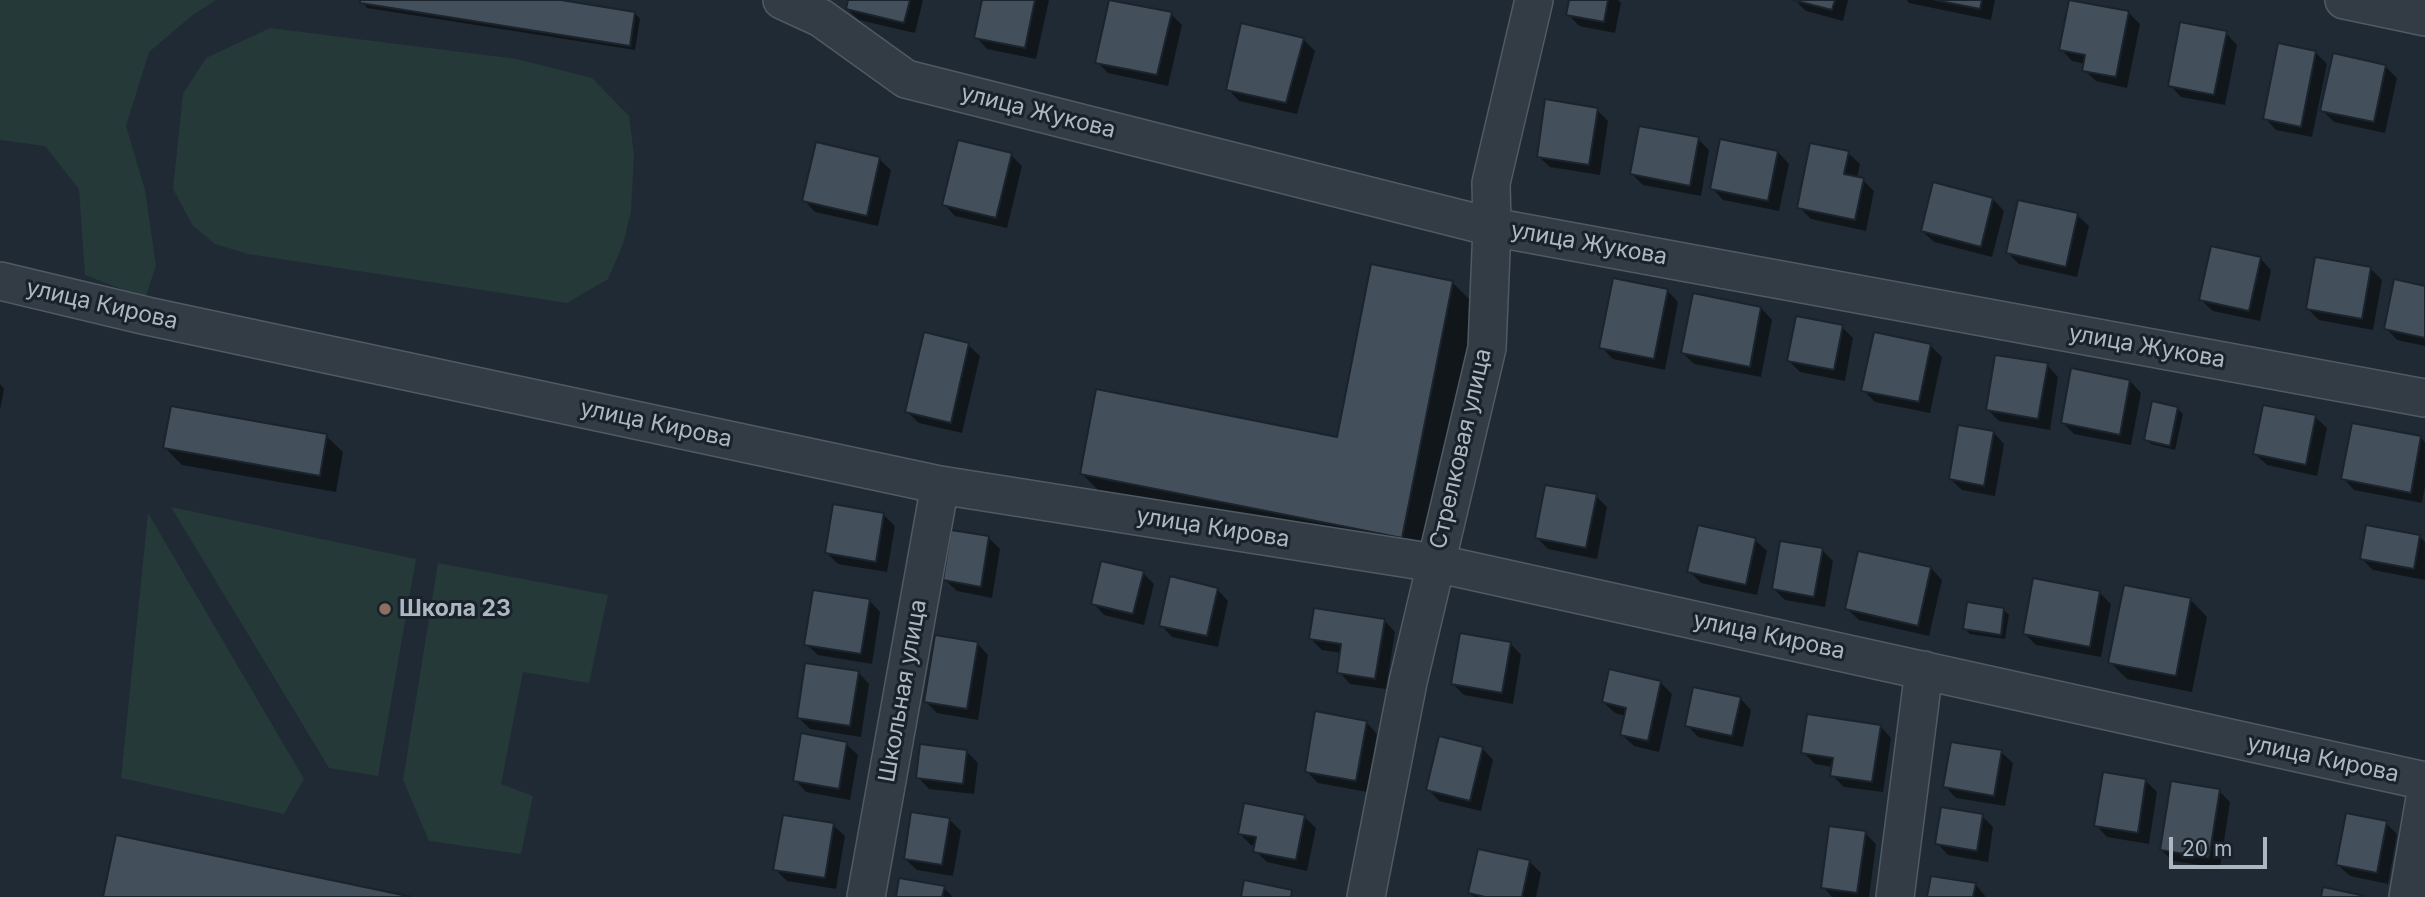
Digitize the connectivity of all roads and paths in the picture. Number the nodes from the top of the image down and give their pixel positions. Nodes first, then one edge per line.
1 (782, 0) edge
2 (1534, 0) edge
3 (2344, 0) edge
4 (2425, 17) edge
5 (1492, 227) junction
6 (0, 281) edge
7 (2425, 398) edge
8 (940, 485) junction
9 (1435, 563) junction
10 (1924, 670) junction
11 (2425, 781) edge
12 (2425, 798) edge
13 (866, 897) edge
14 (1366, 897) edge
15 (1895, 897) edge
16 (2408, 897) edge

1 - 5 street, улица Жукова
2 - 5 street, Стрелковая улица
3 - 4 street
5 - 7 street, улица Жукова
5 - 9 street, Стрелковая улица
6 - 8 street, улица Кирова
8 - 9 street, улица Кирова
8 - 13 street, Школьная улица
9 - 10 street, улица Кирова
9 - 14 street, Стрелковая улица
10 - 11 street, улица Кирова
10 - 15 street
12 - 16 street

